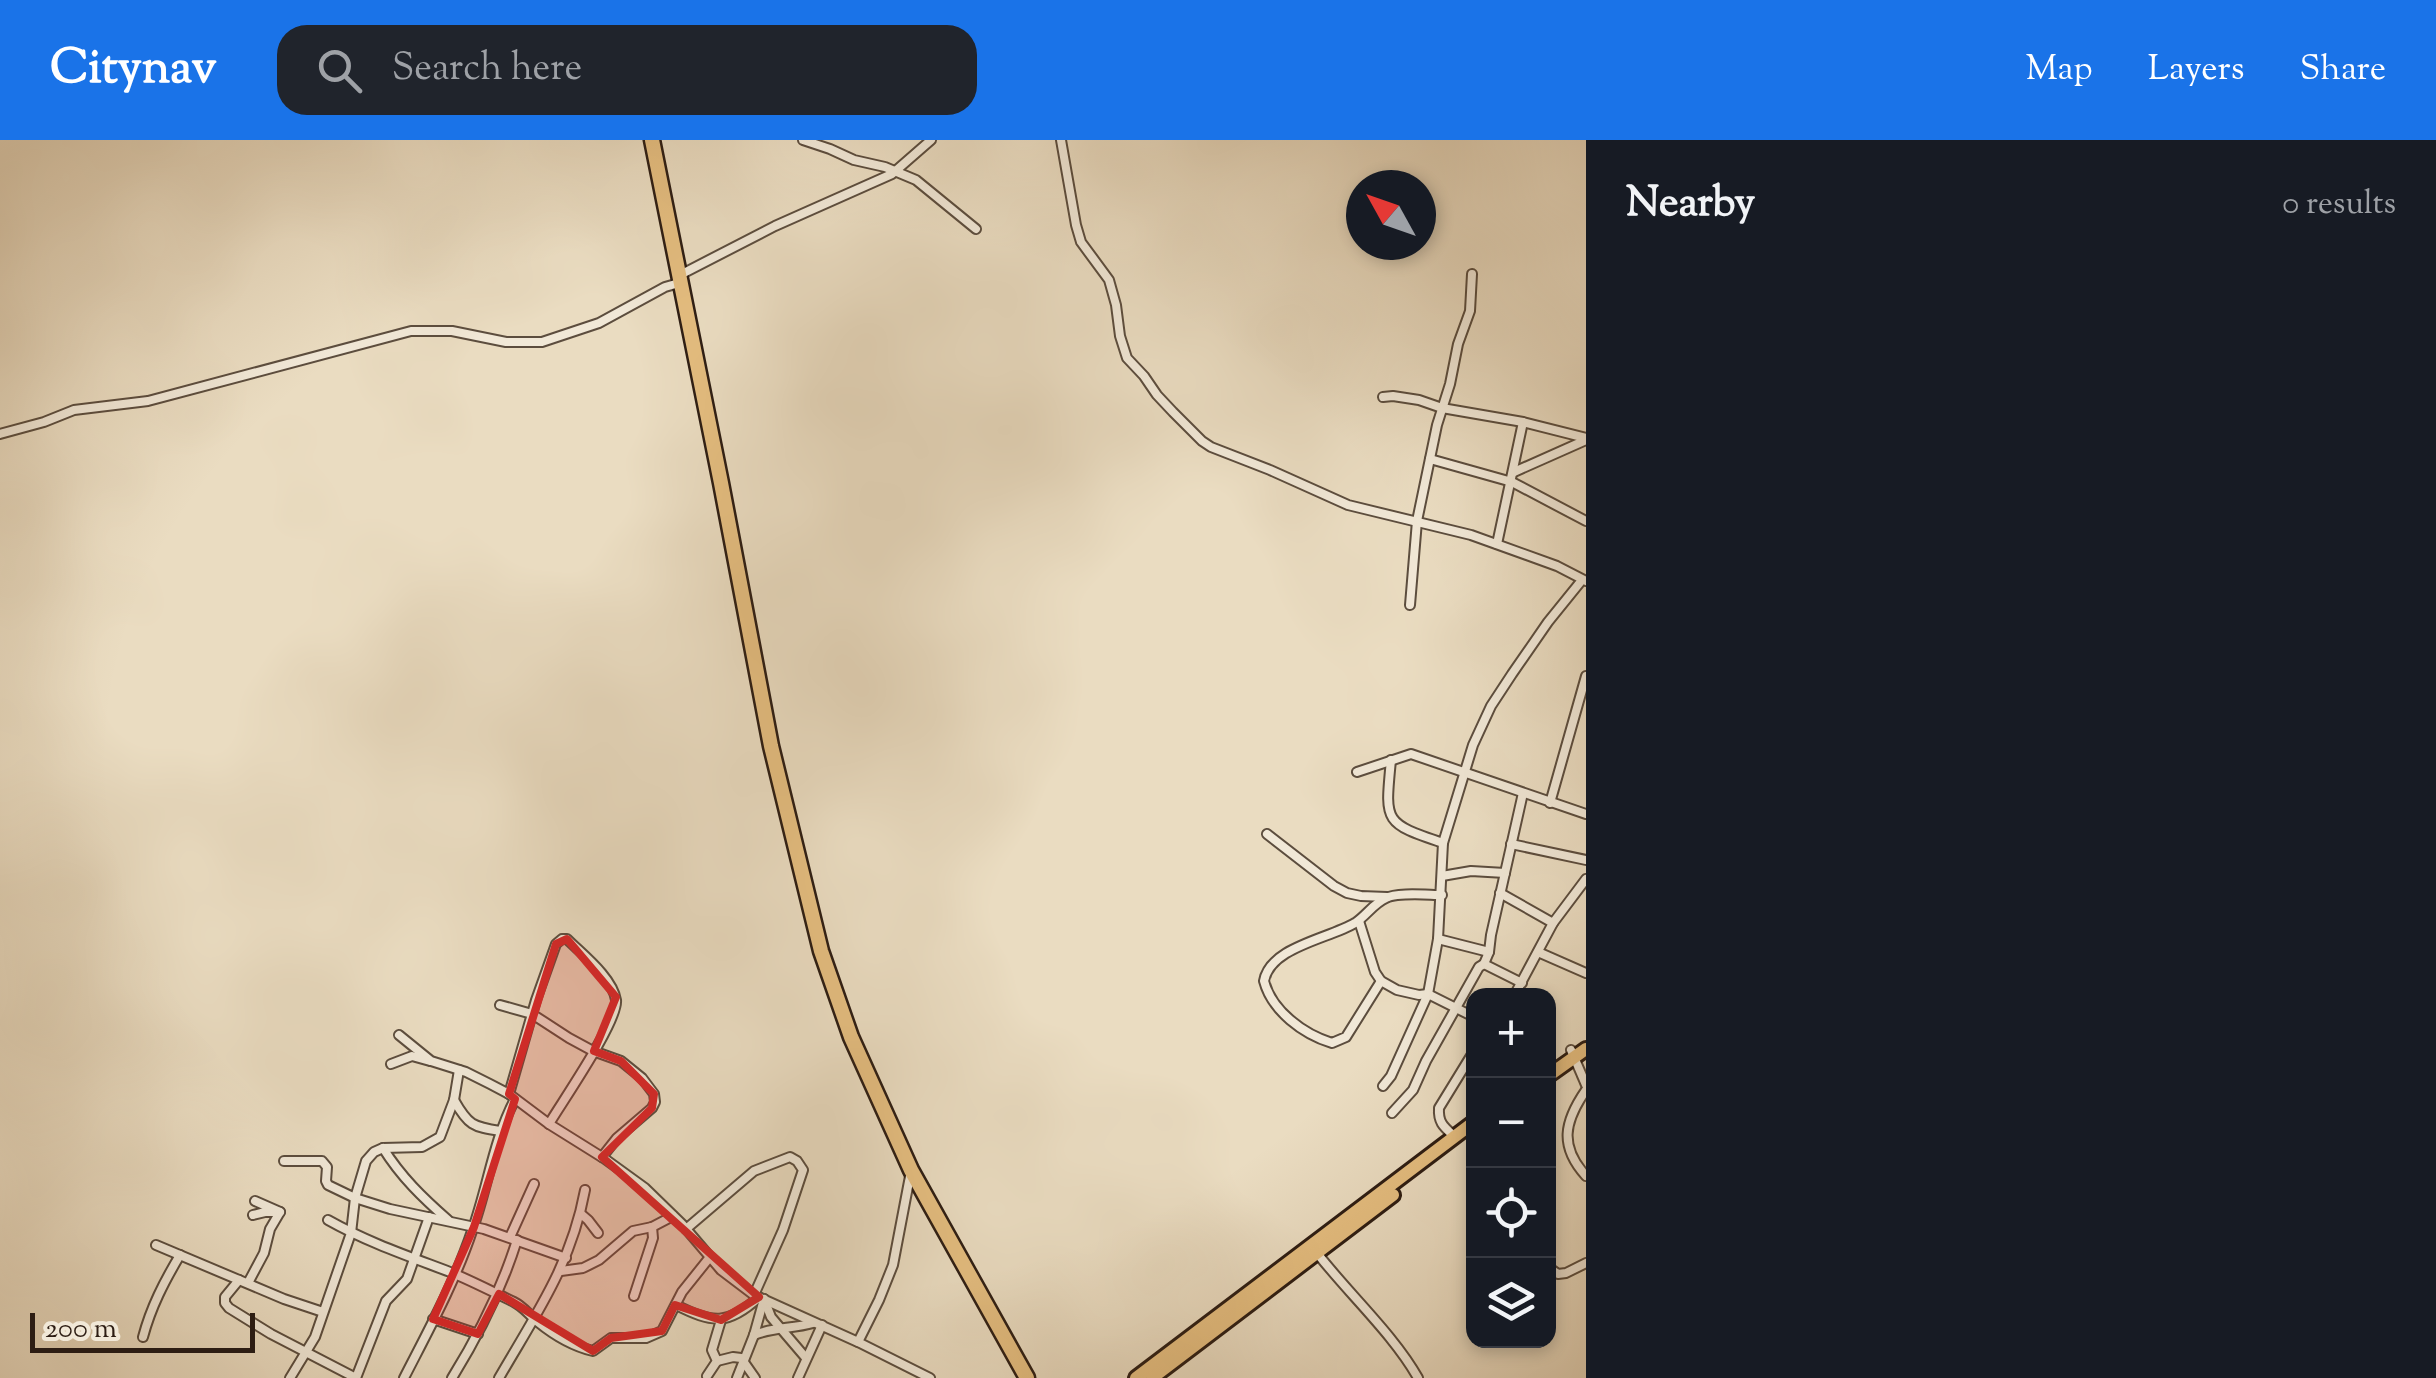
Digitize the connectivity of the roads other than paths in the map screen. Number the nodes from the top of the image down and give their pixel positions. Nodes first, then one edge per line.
1 (652, 140) edge
2 (802, 140) edge
3 (931, 140) edge
4 (1061, 140) edge
5 (894, 172) junction
6 (976, 229) dead end
7 (1472, 274) dead end
8 (678, 280) junction
9 (1383, 397) dead end
10 (1442, 408) junction
11 (1523, 422) junction
12 (0, 434) edge
13 (1586, 439) edge
14 (1430, 460) junction
15 (1513, 477) junction
16 (1416, 521) junction
17 (1586, 521) edge
18 (1497, 544) junction
19 (1584, 581) edge
20 (1410, 605) dead end
21 (1586, 676) edge
22 (1391, 760) junction
23 (1357, 772) dead end
24 (1464, 773) junction
25 (1524, 793) junction
26 (1550, 803) junction
27 (1586, 814) edge
28 (1267, 834) dead end
29 (1443, 843) junction
30 (1511, 844) junction
31 (1586, 860) edge
32 (1505, 873) junction
33 (1442, 876) junction
34 (1586, 879) edge
35 (1500, 893) junction
36 (1442, 895) junction
37 (1387, 896) junction
38 (1358, 921) junction
39 (1553, 923) junction
40 (1438, 939) junction
41 (1489, 952) junction
42 (1538, 952) junction
43 (1484, 964) junction
44 (1586, 972) edge
45 (1381, 982) junction
46 (1522, 984) junction
47 (1519, 988) edge
48 (1428, 994) junction
49 (500, 1005) dead end
50 (1456, 1008) junction
51 (532, 1014) junction
52 (1466, 1014) edge
53 (399, 1035) dead end
54 (1586, 1039) edge
55 (1586, 1049) edge
56 (593, 1050) junction
57 (1572, 1054) junction
58 (431, 1061) junction
59 (1556, 1062) edge
60 (392, 1064) dead end
61 (1466, 1064) edge
62 (1556, 1069) edge
63 (460, 1070) junction
64 (1383, 1086) dead end
65 (1586, 1088) edge
66 (512, 1097) junction
67 (454, 1100) junction
68 (1392, 1113) dead end
69 (549, 1124) junction
70 (1466, 1128) edge
71 (500, 1131) junction
72 (1455, 1136) junction
73 (1466, 1138) edge
74 (383, 1148) junction
75 (602, 1157) junction
76 (284, 1161) dead end
77 (911, 1170) junction
78 (1586, 1176) edge
79 (534, 1184) dead end
80 (585, 1190) dead end
81 (355, 1198) junction
82 (256, 1201) dead end
83 (280, 1212) junction
84 (581, 1214) junction
85 (252, 1215) dead end
86 (673, 1216) junction
87 (430, 1217) junction
88 (328, 1220) dead end
89 (448, 1220) junction
90 (474, 1227) junction
91 (652, 1228) junction
92 (686, 1229) junction
93 (351, 1233) junction
94 (598, 1234) dead end
95 (514, 1239) junction
96 (156, 1246) dead end
97 (1317, 1253) junction
98 (180, 1255) junction
99 (710, 1256) junction
100 (566, 1258) junction
101 (415, 1260) junction
102 (1586, 1263) edge
103 (561, 1271) junction
104 (1556, 1273) edge
105 (454, 1274) junction
106 (244, 1282) junction
107 (498, 1296) junction
108 (634, 1296) dead end
109 (759, 1297) junction
110 (676, 1305) junction
111 (324, 1312) junction
112 (433, 1320) junction
113 (535, 1320) junction
114 (721, 1320) junction
115 (818, 1324) junction
116 (780, 1328) junction
117 (478, 1334) junction
118 (754, 1335) junction
119 (142, 1337) dead end
120 (858, 1342) junction
121 (307, 1354) junction
122 (806, 1358) junction
123 (718, 1361) junction
124 (744, 1361) junction
125 (707, 1376) edge
126 (290, 1378) edge
127 (356, 1378) edge
128 (404, 1378) edge
129 (452, 1378) edge
130 (499, 1378) edge
131 (738, 1378) edge
132 (755, 1378) edge
133 (798, 1378) edge
134 (930, 1378) edge
135 (1027, 1378) edge
136 (1136, 1378) edge
137 (1152, 1378) edge
138 (1418, 1378) edge

1 - 8 highway
2 - 5 street
3 - 5 street
4 - 16 street
5 - 6 street
5 - 8 street
7 - 10 street
8 - 12 street
8 - 77 highway
9 - 10 street
10 - 11 street
10 - 14 street
11 - 13 street
11 - 15 street
13 - 15 street
14 - 15 street
14 - 16 street
15 - 17 street
15 - 18 street
16 - 18 street
16 - 20 street
18 - 19 street
19 - 24 street
21 - 26 street
22 - 23 street
22 - 24 street
22 - 29 street
24 - 25 street
24 - 29 street
25 - 26 street
25 - 30 street
26 - 27 street
28 - 37 street
29 - 33 street
30 - 31 street
30 - 32 street
32 - 33 street
32 - 35 street
33 - 36 street
34 - 39 street
35 - 39 street
35 - 41 street
36 - 37 street
36 - 40 street
37 - 38 street
38 - 45 street
38 - 45 street
39 - 42 street
40 - 41 street
40 - 48 street
41 - 43 street
42 - 44 street
42 - 46 street
43 - 46 street
43 - 50 street
45 - 48 street
46 - 47 street
48 - 50 street
48 - 64 street
49 - 51 street
50 - 52 street
50 - 68 street
51 - 56 street
51 - 56 street
51 - 66 street
53 - 58 street
54 - 57 main road
55 - 57 main road
56 - 69 street
56 - 75 street
57 - 59 main road
57 - 62 main road
57 - 65 street
58 - 60 street
58 - 63 street
61 - 72 street
63 - 66 street
63 - 67 street
65 - 78 street
66 - 69 street
66 - 71 street
67 - 71 street
67 - 74 street
69 - 75 street
70 - 72 main road
71 - 90 street
72 - 136 main road
73 - 97 main road
74 - 81 street
74 - 89 street
75 - 86 street
76 - 81 street
77 - 120 street
77 - 135 highway
79 - 95 street
80 - 84 street
81 - 87 street
81 - 93 street
82 - 83 street
83 - 85 street
83 - 106 street
84 - 94 street
84 - 100 street
86 - 91 street
86 - 92 street
87 - 89 street
87 - 101 street
88 - 93 street
89 - 90 street
90 - 95 street
90 - 105 street
91 - 103 street
91 - 108 street
92 - 99 street
92 - 109 street
93 - 101 street
93 - 111 street
95 - 100 street
95 - 107 street
96 - 98 street
97 - 137 main road
97 - 138 street
98 - 106 street
98 - 119 street
99 - 109 street
99 - 110 street
100 - 103 street
101 - 105 street
101 - 127 street
102 - 104 street
103 - 113 street
105 - 107 street
105 - 112 street
106 - 111 street
106 - 121 street
107 - 113 street
107 - 117 street
109 - 114 street
109 - 115 street
109 - 116 street
109 - 118 street
110 - 113 street
110 - 114 street
111 - 121 street
112 - 117 street
112 - 128 street
113 - 130 street
114 - 123 street
115 - 116 street
115 - 120 street
115 - 122 street
116 - 118 street
116 - 122 street
117 - 129 street
118 - 124 street
120 - 134 street
121 - 126 street
121 - 127 street
122 - 133 street
123 - 124 street
123 - 125 street
124 - 131 street
124 - 132 street

